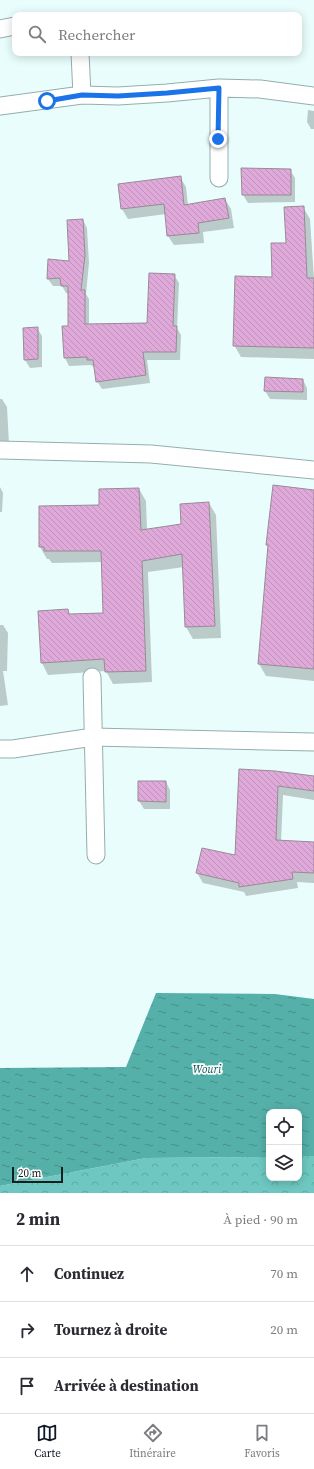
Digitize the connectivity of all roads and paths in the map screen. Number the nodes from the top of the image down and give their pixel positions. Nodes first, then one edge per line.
1 (12, 27) edge
2 (0, 29) edge
3 (80, 56) edge
4 (219, 88) junction
5 (82, 95) junction
6 (314, 96) edge
7 (0, 106) edge
8 (218, 178) dead end
9 (0, 450) edge
10 (314, 470) edge
11 (92, 677) dead end
12 (93, 737) junction
13 (314, 742) edge
14 (0, 749) edge
15 (96, 855) dead end

1 - 2 street
3 - 5 street
4 - 5 street
4 - 6 street
4 - 8 street
5 - 7 street
9 - 10 street
11 - 12 street
12 - 13 street
12 - 14 street
12 - 15 street

